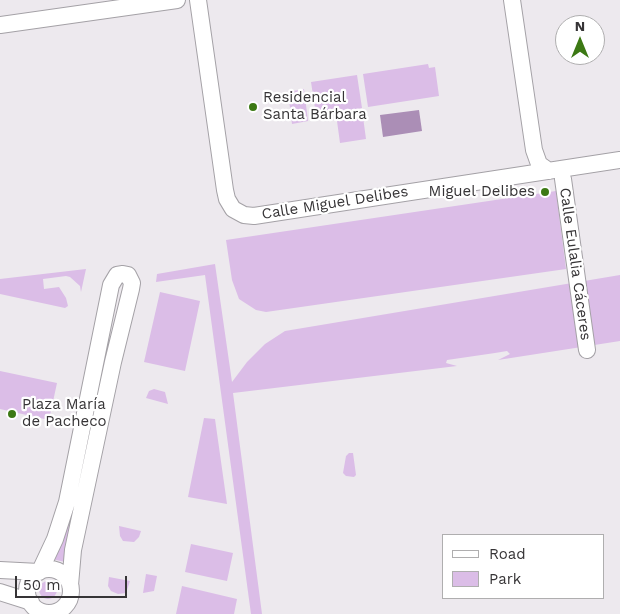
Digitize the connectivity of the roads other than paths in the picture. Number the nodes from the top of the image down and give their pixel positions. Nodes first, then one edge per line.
1 (177, 0) edge
2 (198, 0) edge
3 (512, 0) edge
4 (153, 2) edge
5 (0, 25) edge
6 (534, 150) junction
7 (620, 160) edge
8 (520, 175) junction
9 (556, 175) junction
10 (587, 350) dead end
11 (96, 358) junction
12 (113, 362) junction
13 (0, 570) edge
14 (40, 572) junction
15 (70, 585) junction
16 (0, 592) edge
17 (32, 607) edge
18 (63, 610) edge

1 - 4 street
2 - 8 street, Calle Miguel Delibes
3 - 6 street, Calle Eulalia Cáceres
4 - 5 street
6 - 8 street
6 - 9 street, Calle Eulalia Cáceres
7 - 9 street, Calle Miguel Delibes
8 - 9 street, Calle Miguel Delibes
9 - 10 street, Calle Eulalia Cáceres
11 - 12 street
11 - 12 street
11 - 14 street
12 - 15 street
13 - 14 street
14 - 15 street
14 - 17 street
15 - 18 street
16 - 17 street
17 - 18 street

